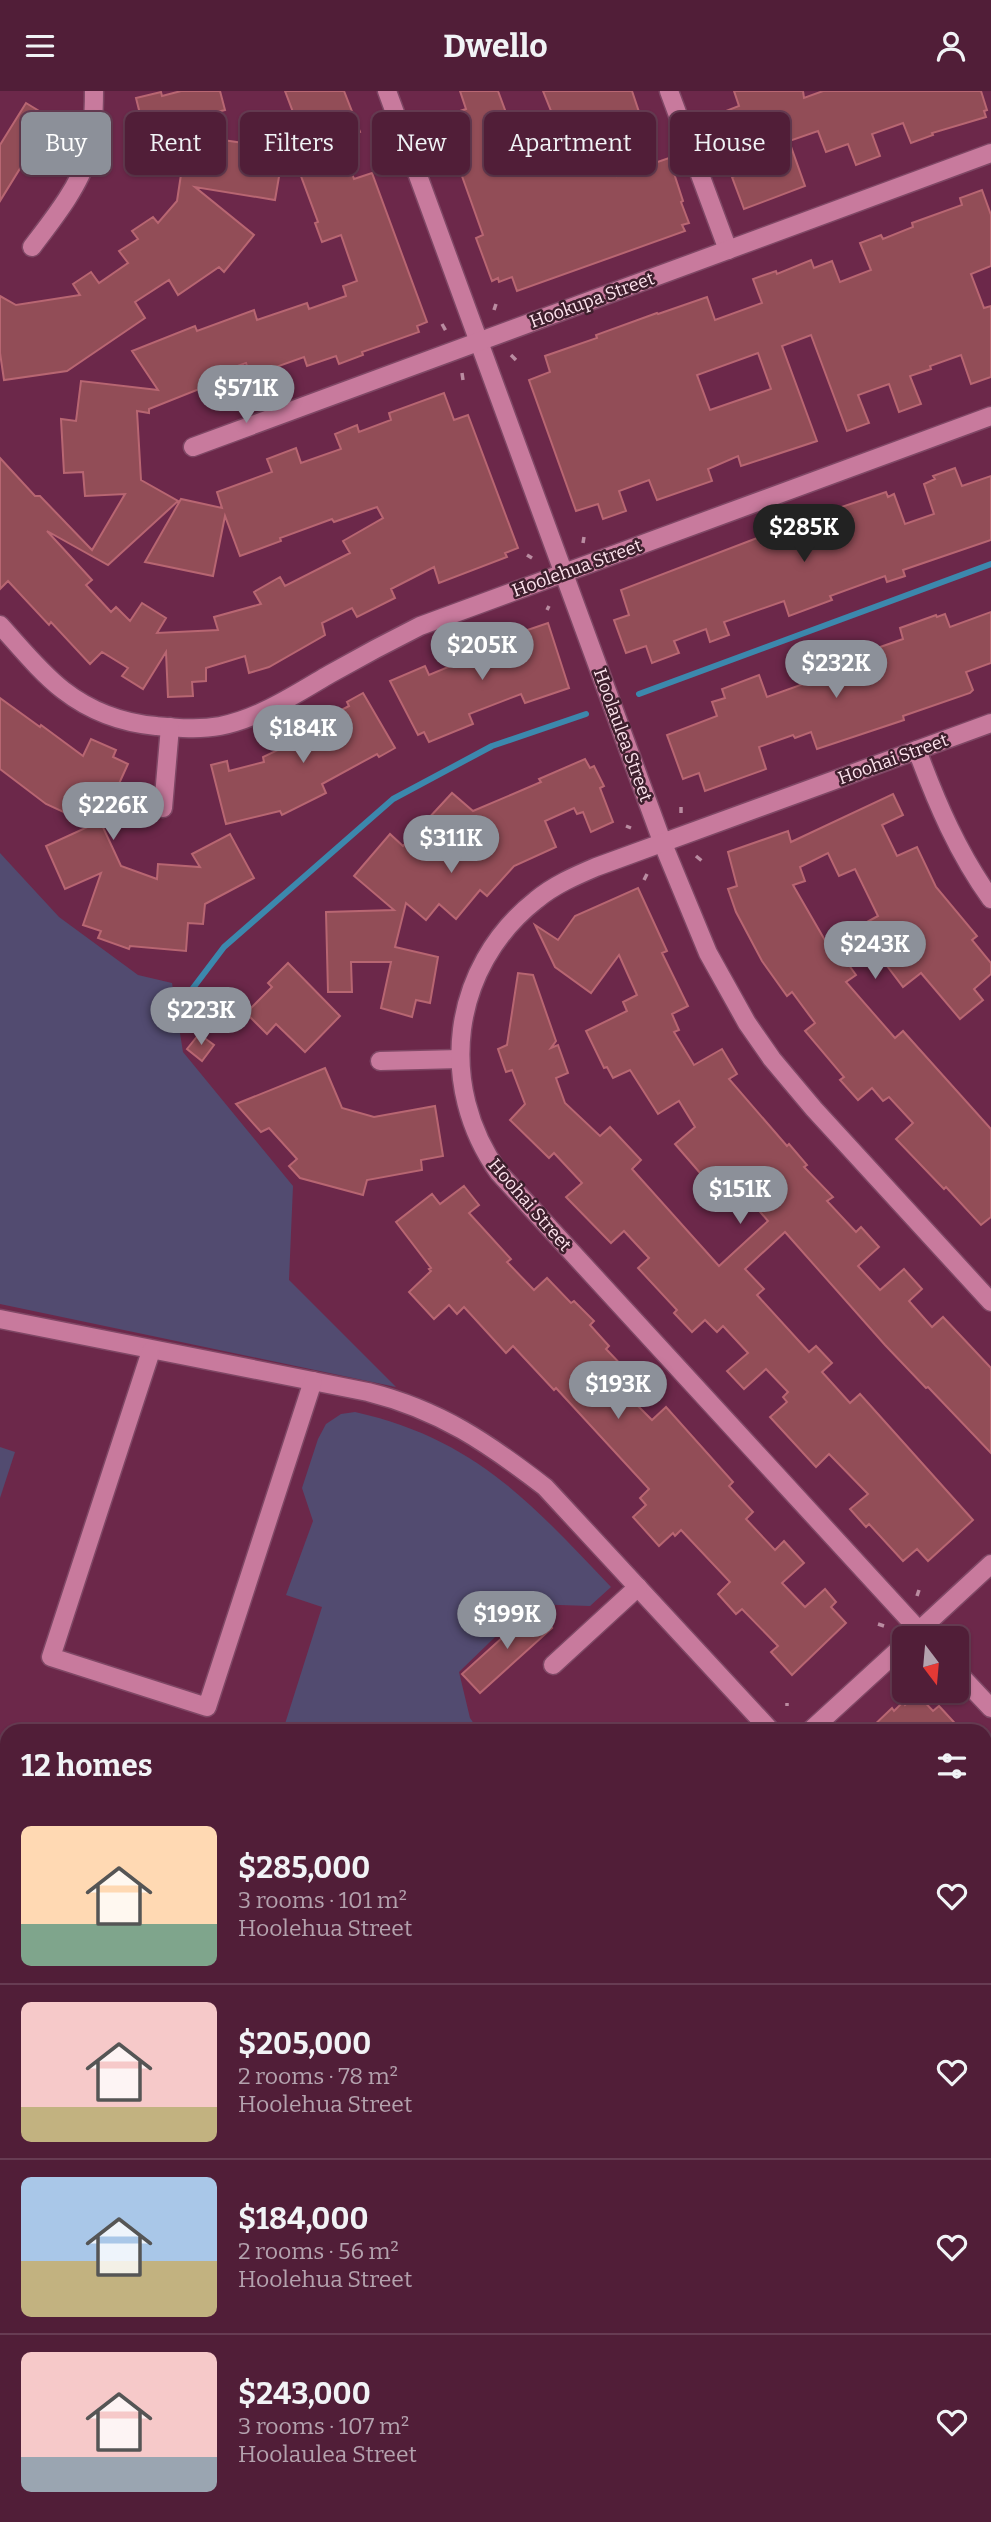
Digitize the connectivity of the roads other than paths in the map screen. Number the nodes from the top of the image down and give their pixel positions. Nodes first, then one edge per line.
1 (94, 91) edge
2 (387, 91) edge
3 (669, 91) edge
4 (991, 153) edge
5 (32, 247) dead end
6 (728, 250) junction
7 (479, 342) junction
8 (991, 416) edge
9 (193, 447) dead end
10 (564, 573) junction
11 (0, 625) edge
12 (991, 723) edge
13 (170, 727) junction
14 (917, 750) junction
15 (163, 808) dead end
16 (663, 843) junction
17 (991, 899) edge
18 (460, 1059) junction
19 (380, 1061) dead end
20 (991, 1302) edge
21 (0, 1319) edge
22 (151, 1351) junction
23 (313, 1381) junction
24 (991, 1564) edge
25 (638, 1587) junction
26 (911, 1626) edge
27 (928, 1626) edge
28 (892, 1656) edge
29 (553, 1665) dead end
30 (970, 1686) edge
31 (991, 1708) edge
32 (765, 1724) edge
33 (818, 1724) edge

1 - 5 street
2 - 7 street, Hoolaulea Street
3 - 6 street
4 - 6 street, Hookupa Street
6 - 7 street, Hookupa Street
7 - 9 street, Hookupa Street
7 - 10 street, Hoolaulea Street
8 - 10 street, Hoolehua Street
10 - 13 street, Hoolehua Street
10 - 16 street, Hoolaulea Street
11 - 13 street, Hoolehua Street
12 - 14 street, Hoohai Street
13 - 15 street
14 - 16 street, Hoohai Street
14 - 17 street
16 - 18 street, Hoohai Street
16 - 20 street, Hoolaulea Street
18 - 19 street
18 - 26 street, Hoohai Street
21 - 22 street
22 - 23 street
22 - 23 street
23 - 25 street
24 - 27 street
25 - 29 street
25 - 32 street
28 - 33 street
30 - 31 street

